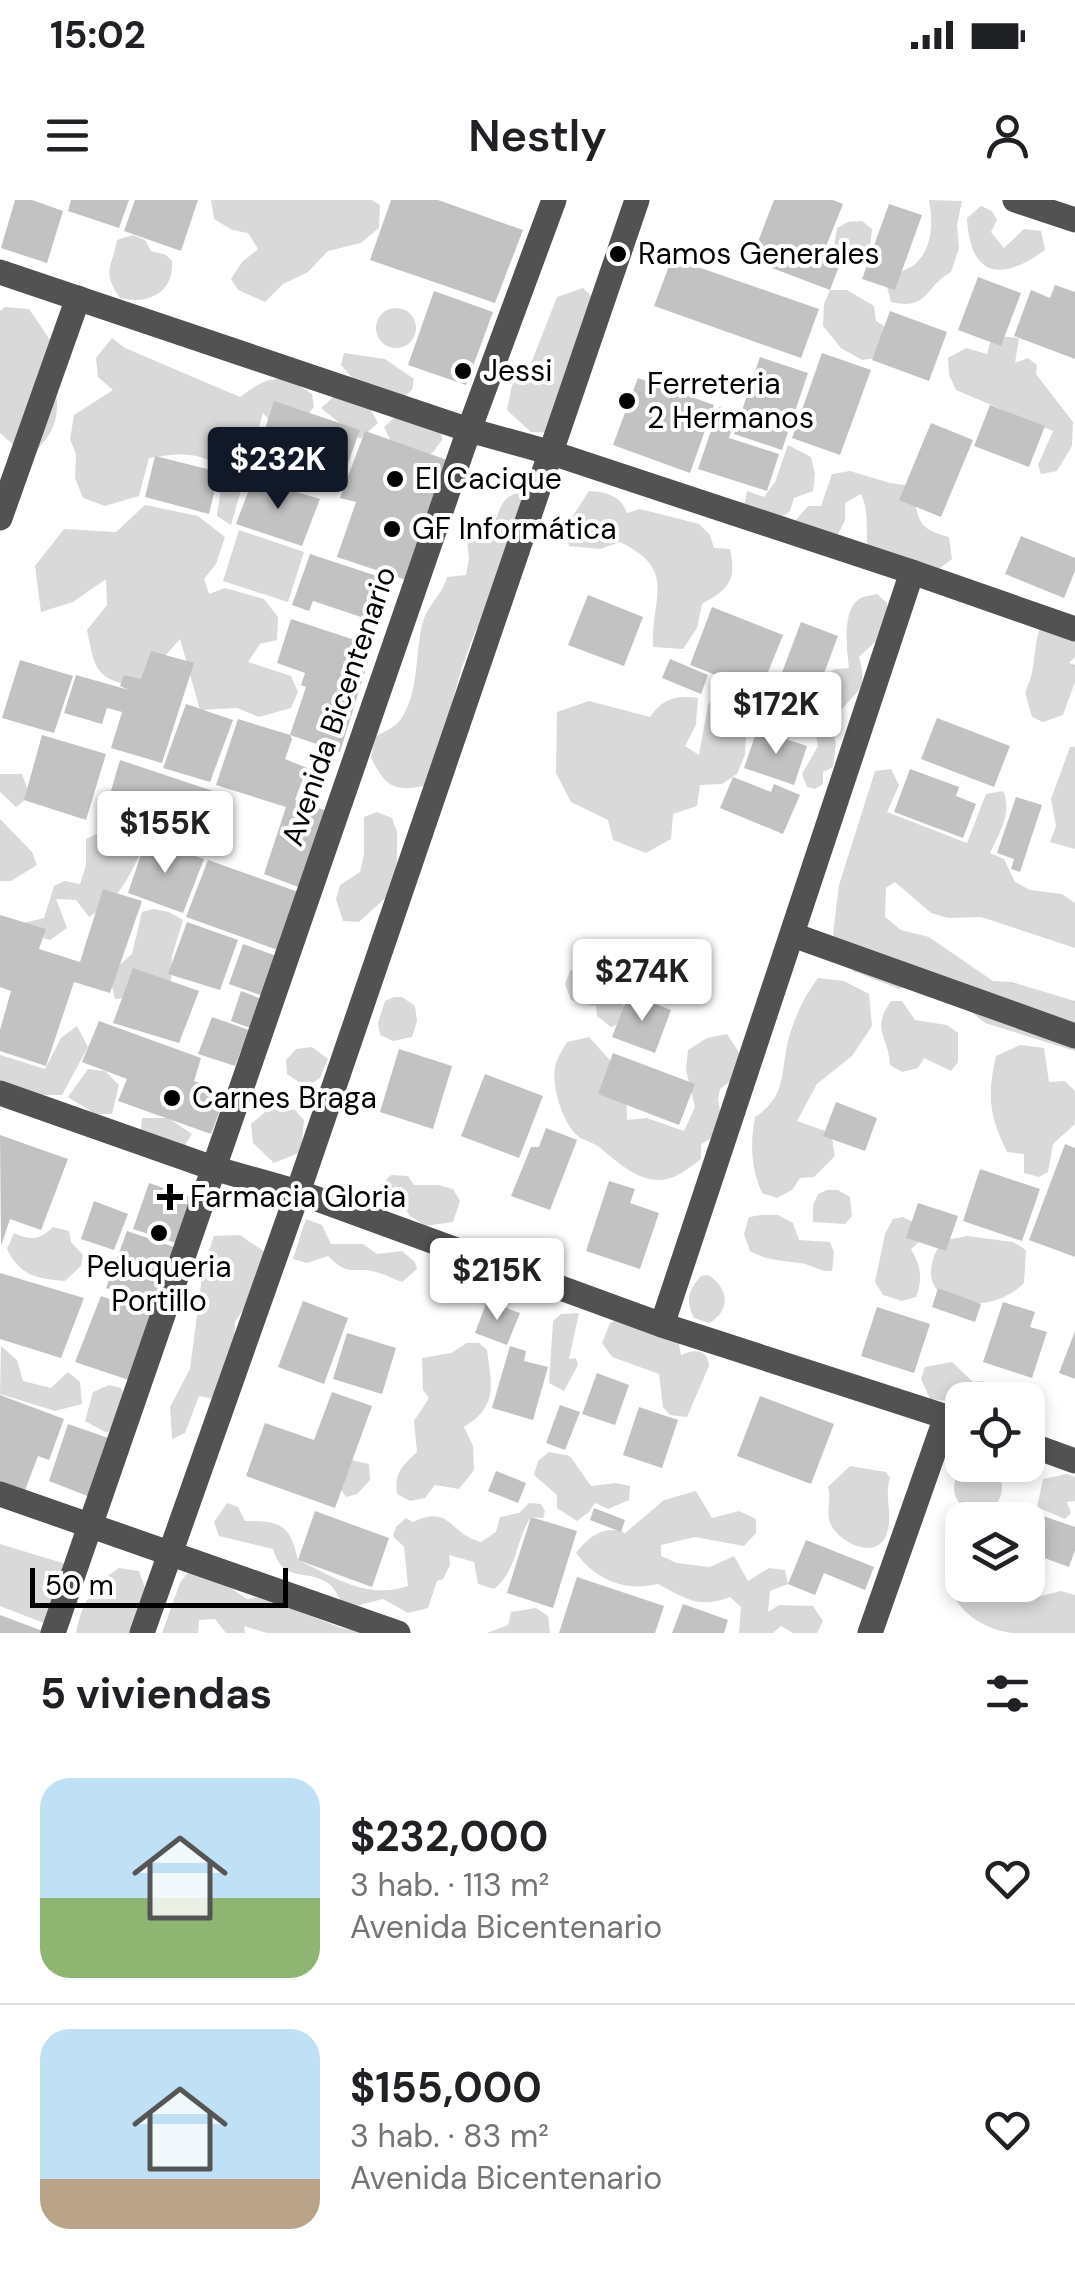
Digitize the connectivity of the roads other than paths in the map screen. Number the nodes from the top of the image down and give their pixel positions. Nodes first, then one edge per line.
1 (554, 200) edge
2 (637, 200) edge
3 (1016, 200) edge
4 (1075, 220) edge
5 (0, 272) edge
6 (78, 298) junction
7 (468, 430) junction
8 (552, 453) junction
9 (0, 518) edge
10 (912, 572) junction
11 (1075, 628) edge
12 (793, 935) junction
13 (1075, 1036) edge
14 (0, 1092) edge
15 (214, 1168) junction
16 (298, 1192) junction
17 (662, 1325) junction
18 (945, 1417) edge
19 (945, 1443) edge
20 (1045, 1450) edge
21 (1075, 1461) edge
22 (0, 1494) edge
23 (90, 1525) junction
24 (169, 1552) junction
25 (53, 1633) edge
26 (142, 1633) edge
27 (398, 1633) edge
28 (870, 1633) edge

1 - 7 street, Avenida Bicentenario
2 - 8 street
3 - 4 street
5 - 6 street
6 - 7 street
6 - 9 street
7 - 8 street
7 - 15 street, Avenida Bicentenario
8 - 10 street
8 - 16 street
10 - 11 street
10 - 12 street
12 - 13 street
12 - 17 street
14 - 15 street
15 - 16 street
15 - 23 street, Avenida Bicentenario
16 - 17 street
16 - 24 street
17 - 18 street
19 - 28 street
20 - 21 street
22 - 23 street
23 - 24 street
23 - 25 street, Avenida Bicentenario
24 - 26 street
24 - 27 street

